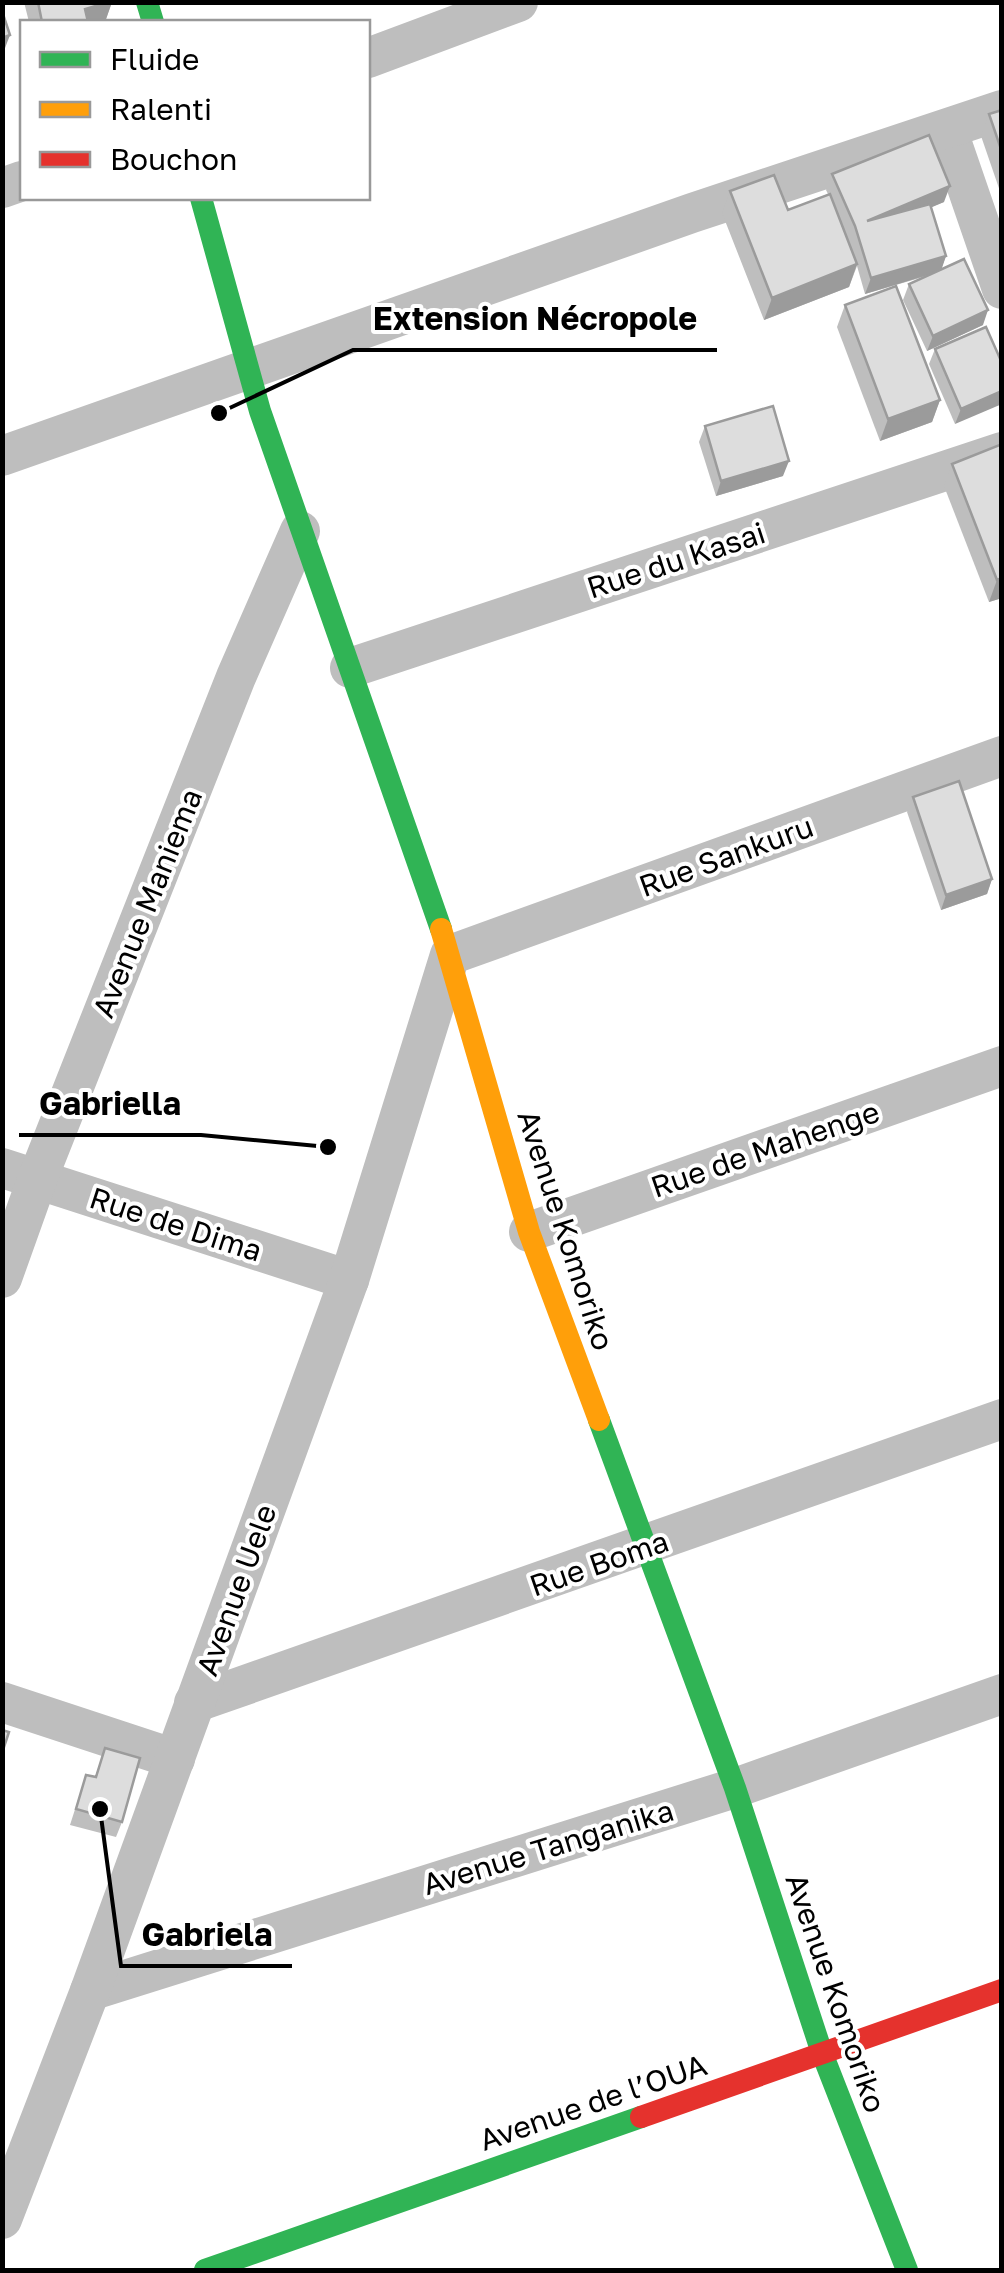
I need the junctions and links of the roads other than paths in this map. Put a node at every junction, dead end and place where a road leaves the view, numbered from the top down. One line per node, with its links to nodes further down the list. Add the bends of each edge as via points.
1 (518, 2): 2 (street)
2 (370, 57)
3 (1002, 110): 4 (street)
4 (947, 129): 6 (street); 7 (street)
5 (202, 200): 7 (street, Avenue Komoriko)
6 (1002, 289)
7 (248, 372): 9 (street); 10 (street, Avenue Komoriko)
8 (1002, 452): 11 (street, Rue du Kasai)
9 (2, 456)
10 (300, 531): 11 (street, Avenue Komoriko); 15 (street, Avenue Maniema)
11 (350, 668): 13 (street, Avenue Komoriko)
12 (1002, 756): 13 (street, Rue Sankuru)
13 (450, 956): 16 (street, Avenue Komoriko); 18 (street, Avenue Uele)
14 (1002, 1066): 16 (street, Rue de Mahenge)
15 (20, 1174): 17 (street, Avenue Maniema); 18 (street, Rue de Dima)
16 (529, 1232): 20 (street, Avenue Komoriko)
17 (2, 1278)
18 (349, 1280): 23 (street, Avenue Uele)
19 (1002, 1420): 20 (street, Rue Boma)
20 (647, 1546): 23 (street, Rue Boma); 25 (street, Avenue Komoriko)
21 (1002, 1694): 25 (street, Avenue Tanganika)
22 (2, 1702): 24 (street)
23 (194, 1703): 24 (street, Avenue Uele)
24 (175, 1759): 27 (street, Avenue Uele)
25 (735, 1788): 27 (street, Avenue Tanganika); 28 (street, Avenue Komoriko)
26 (1002, 1990): 28 (street, Avenue de l’OUA)
27 (90, 1991): 29 (street, Avenue Uele)
28 (822, 2052): 30 (street, Avenue de l’OUA); 31 (street, Avenue Komoriko)
29 (2, 2219)
30 (205, 2270)
31 (907, 2270)

